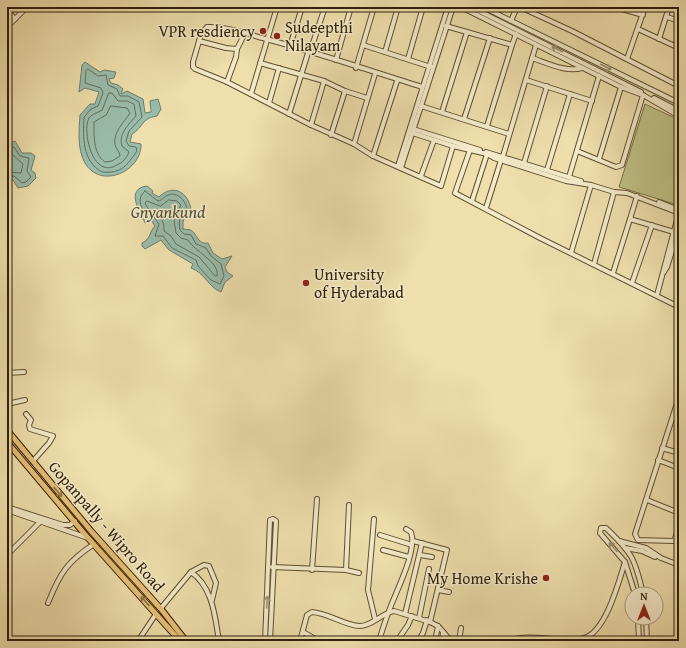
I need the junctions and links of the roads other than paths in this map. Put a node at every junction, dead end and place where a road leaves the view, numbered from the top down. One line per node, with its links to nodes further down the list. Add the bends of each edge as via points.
1 (27, 7): 21 (street)
2 (277, 7): 33 (street)
3 (302, 7): 38 (street)
4 (325, 7): 41 (street)
5 (351, 7): 46 (street)
6 (374, 7): 35 (street)
7 (398, 7): 42 (street)
8 (423, 7): 44 (street)
9 (448, 7): 49 (street)
10 (452, 7): 24 (street)
11 (461, 7): 26 (street)
12 (471, 7): 26 (street)
13 (483, 7): 22 (street)
14 (520, 7): 22 (street); 45 (street)
15 (615, 7): 19 (street)
16 (645, 7): 19 (street)
17 (669, 7): 20 (street)
18 (7, 10): 21 (street)
19 (643, 15): 27 (street)
20 (666, 16): 23 (street); 32 (street)
21 (15, 19): 25 (street)
22 (511, 20): 26 (street); 70 (street, one-way to 70)
23 (679, 21)
24 (446, 26): 28 (street); 49 (street)
25 (7, 27)
26 (507, 27): 30 (street); 72 (street, one-way to 26)
27 (638, 29): 32 (street); 45 (street)
28 (467, 32): 31 (street); 73 (street)
29 (245, 33): 33 (street); 34 (street, via 207,28 203,30); 40 (street)
30 (516, 34): 36 (street); 37 (street)
31 (490, 38): 36 (street); 76 (street)
32 (659, 39): 39 (street)
33 (267, 40): 38 (street); 47 (street)
34 (199, 41): 40 (street); 58 (street, via 193,67)
35 (363, 45): 42 (street); 48 (street)
36 (512, 45): 78 (street)
37 (536, 45): 43 (street); 51 (street)
38 (290, 46): 41 (street)
39 (679, 48)
40 (237, 49): 58 (street)
41 (309, 52): 46 (street); 48 (street); 53 (street)
42 (385, 52): 44 (street)
43 (532, 58): 51 (street, via 565,68); 55 (street)
44 (408, 59): 49 (street)
45 (627, 59): 60 (street)
46 (336, 60): 48 (street)
47 (260, 63): 50 (street); 64 (street)
48 (356, 67): 52 (street); 62 (street)
49 (431, 67): 62 (street)
50 (279, 68): 53 (street); 69 (street)
51 (582, 68): 54 (street)
52 (375, 74): 57 (street); 67 (street)
53 (301, 75): 56 (street); 74 (street)
54 (599, 76): 61 (street); 68 (street)
55 (526, 80): 59 (street); 81 (street)
56 (324, 81): 63 (street); 77 (street)
57 (397, 81): 62 (street); 88 (street)
58 (227, 82): 64 (street)
59 (547, 86): 65 (street); 92 (street)
60 (679, 86)
61 (621, 87): 66 (street); 91 (street)
62 (423, 89): 71 (street); 79 (street)
63 (345, 91): 67 (street); 80 (street)
64 (251, 94): 69 (street)
65 (570, 94): 68 (street); 94 (street)
66 (643, 95): 75 (street); 91 (street, via 622,165 616,166)
67 (367, 98): 83 (street)
68 (592, 101): 86 (street)
69 (268, 103): 74 (street)
70 (679, 103)
71 (421, 106): 73 (street); 79 (street)
72 (679, 111)
73 (442, 112): 76 (street)
74 (289, 114): 77 (street)
75 (679, 116)
76 (464, 119): 78 (street)
77 (311, 125): 80 (street)
78 (487, 126): 81 (street)
79 (412, 130): 82 (street); 89 (street); 93 (street)
80 (331, 134): 83 (street)
81 (509, 134): 90 (street)
82 (434, 140): 84 (street); 95 (street)
83 (354, 144): 88 (street)
84 (453, 146): 85 (street); 95 (street, via 441,186)
85 (470, 150): 87 (street); 100 (street, via 455,193)
86 (577, 151): 91 (street); 96 (street)
87 (487, 154): 89 (street); 100 (street)
88 (373, 156): 93 (street)
89 (494, 156): 90 (street)
90 (502, 158): 92 (street); 97 (street, via 566,181); 101 (street)
91 (599, 159)
92 (524, 163): 94 (street)
93 (400, 167): 95 (street)
94 (547, 170): 96 (street)
95 (421, 176)
96 (569, 177): 102 (street, via 626,191)
97 (590, 185): 98 (street); 107 (street)
98 (614, 192): 99 (street); 108 (street)
99 (637, 196): 102 (street); 103 (street)
100 (472, 201): 101 (street)
101 (486, 208): 107 (street)
102 (679, 212): 106 (street)
103 (630, 220): 104 (street); 110 (street)
104 (652, 225): 106 (street); 111 (street)
105 (679, 229): 109 (street)
106 (674, 232): 109 (street)
107 (571, 252): 108 (street)
108 (594, 264): 110 (street)
109 (664, 272): 112 (street)
110 (613, 273): 111 (street)
111 (632, 283): 112 (street)
112 (657, 296): 113 (street)
113 (679, 307)
114 (24, 372): 115 (street)
115 (7, 373)
116 (679, 397): 120 (street)
117 (25, 400): 118 (street)
118 (7, 404)
119 (26, 414): 128 (street, via 31,420 30,429 53,436)
120 (673, 416): 121 (street); 124 (street)
121 (679, 418)
122 (7, 430): 125 (main road, Gopanpally - Wipro Road)
123 (7, 442): 127 (main road, Gopanpally - Wipro Road)
124 (662, 448): 126 (street); 129 (street)
125 (25, 452): 127 (main road); 128 (main road, Gopanpally - Wipro Road)
126 (679, 453)
127 (19, 456): 130 (main road, Gopanpally - Wipro Road)
128 (31, 459): 130 (main road); 170 (main road, Gopanpally - Wipro Road, one-way to 170)
129 (658, 460): 131 (street); 133 (street)
130 (24, 461): 139 (main road, Gopanpally - Wipro Road)
131 (679, 468)
132 (317, 499): 160 (street)
133 (647, 500): 136 (street); 145 (street, via 635,534 638,540)
134 (350, 505): 161 (street)
135 (7, 508): 138 (street); 139 (street, via 63,526)
136 (679, 513)
137 (374, 519): 176 (street, via 368,590)
138 (41, 521): 143 (street); 151 (street)
139 (75, 521): 143 (main road, Gopanpally - Wipro Road)
140 (679, 528): 145 (street)
141 (406, 529): 146 (street, via 411,532)
142 (380, 534): 146 (street)
143 (88, 538): 148 (main road, Gopanpally - Wipro Road)
144 (618, 541): 149 (street); 155 (street, one-way to 144, via 600,534 601,528 606,528); 156 (street, via 646,548)
145 (677, 541)
146 (412, 543): 147 (street); 153 (street)
147 (422, 543): 152 (street); 166 (street, via 447,550)
148 (94, 544): 169 (street, via 74,558 59,578); 172 (main road, Gopanpally - Wipro Road, one-way to 148)
149 (625, 548): 156 (street, via 642,551); 165 (street, via 637,567)
150 (383, 550): 153 (street)
151 (7, 555)
152 (420, 555): 154 (street); 173 (street)
153 (409, 557): 171 (street, via 404,577)
154 (432, 557)
155 (625, 562): 164 (street); 184 (street, via 607,611 592,634 584,638 571,639)
156 (679, 566)
157 (268, 567): 158 (street); 158 (street, via 270,520 273,519 276,520); 189 (street, one-way to 157)
158 (274, 568): 160 (street); 190 (street)
159 (429, 569): 175 (street)
160 (312, 570): 161 (street)
161 (346, 570): 163 (street)
162 (190, 572): 168 (street, via 204,586); 168 (street, via 204,565 209,566 216,583); 170 (street)
163 (359, 573)
164 (633, 586)
165 (641, 586)
166 (438, 590): 167 (street); 177 (street)
167 (449, 592)
168 (212, 600): 188 (street)
169 (48, 603)
170 (160, 608): 187 (main road, Gopanpally - Wipro Road)
171 (388, 612): 173 (street); 176 (street); 193 (street)
172 (156, 614): 185 (street); 186 (main road, Gopanpally - Wipro Road)
173 (405, 614): 174 (street)
174 (412, 616): 175 (street); 194 (street)
175 (419, 618): 177 (street)
176 (375, 619): 182 (street, via 361,626 352,625 322,612 312,612 307,615)
177 (429, 621): 178 (street); 195 (street)
178 (438, 626): 183 (street); 196 (street)
179 (638, 626): 200 (street)
180 (646, 626): 201 (street)
181 (461, 628): 199 (street)
182 (302, 632): 191 (street); 192 (street)
183 (443, 632): 197 (street); 198 (street)
184 (511, 640)
185 (138, 641)
186 (180, 641)
187 (186, 641)
188 (219, 641)
189 (265, 641)
190 (270, 641)
191 (300, 641)
192 (319, 641)
193 (379, 641)
194 (397, 641)
195 (418, 641)
196 (435, 641)
197 (442, 641)
198 (451, 641)
199 (459, 641)
200 (639, 641)
201 (647, 641)

